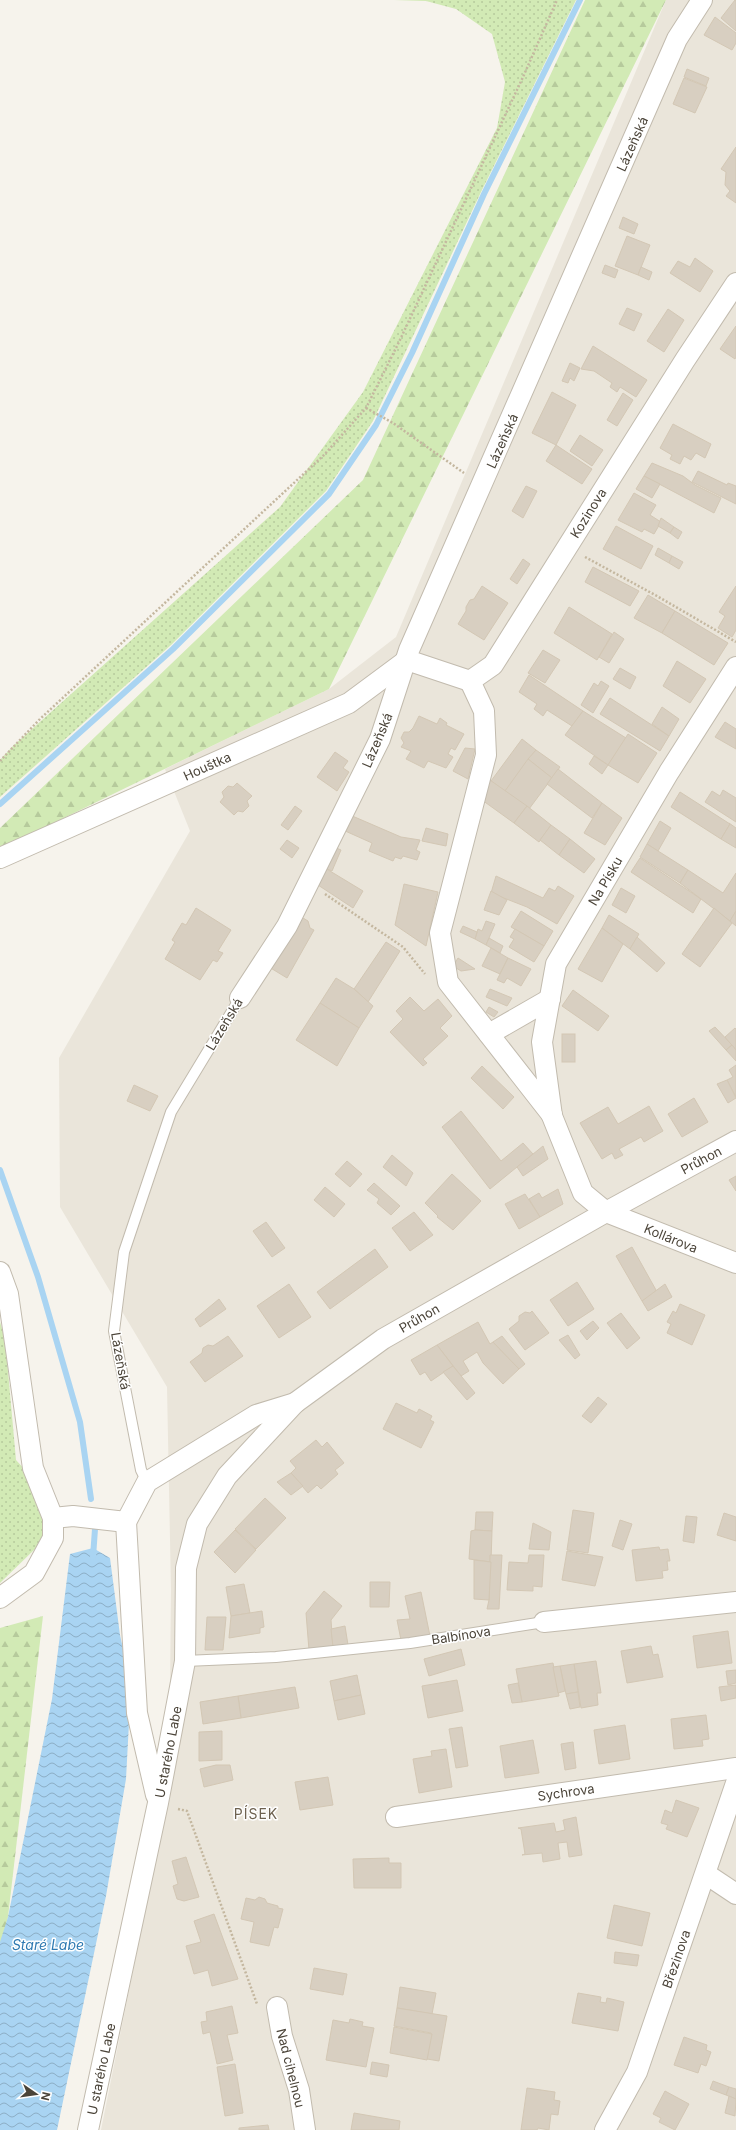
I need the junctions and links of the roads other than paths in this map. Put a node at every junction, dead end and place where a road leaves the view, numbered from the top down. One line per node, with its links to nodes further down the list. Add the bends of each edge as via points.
1 (702, 0): 3 (street, Lázeňská, via 677,39 409,650)
2 (736, 283): 5 (street, Kozinova, via 493,665)
3 (407, 660): 5 (street); 6 (street, Houštka, via 350,703); 7 (street, Lázeňská, via 380,739 287,926)
4 (736, 667): 8 (street, Na Písku, via 669,772 556,964)
5 (470, 681): 9 (street, Na Písku, via 484,711 486,755 440,933 448,982)
6 (0, 858)
7 (240, 998): 16 (lane, Lázeňská, via 171,1112 124,1252 114,1331 141,1470)
8 (550, 999): 9 (street); 10 (street, Na Písku, via 542,1042)
9 (489, 1034): 10 (street, Na Písku)
10 (552, 1116): 12 (street, Na Písku, via 583,1193)
11 (736, 1141): 12 (street, Průhon)
12 (606, 1212): 13 (street, Kollárova); 15 (street, Průhon, via 383,1339)
13 (736, 1263)
14 (0, 1272): 17 (street, via 8,1294 33,1468)
15 (295, 1403): 16 (street, Průhon, via 256,1415); 22 (street, U starého Labe, via 227,1476 197,1524 186,1568)
16 (147, 1482): 18 (street)
17 (53, 1518): 18 (street, via 73,1516); 19 (street, via 53,1538 34,1573)
18 (126, 1522): 25 (street, via 137,1714)
19 (0, 1598)
20 (736, 1602): 21 (street, Balbínova)
21 (544, 1622): 22 (lane, Balbínova, via 410,1643 284,1656)
22 (185, 1661): 25 (street, U starého Labe)
23 (736, 1768): 26 (street, Sychrova)
24 (736, 1783): 27 (street, Březinova)
25 (158, 1803): 30 (street, U starého Labe)
26 (396, 1817)
27 (706, 1874): 28 (street); 32 (street, Březinova, via 637,2072)
28 (736, 1894)
29 (268, 2008): 31 (street, Nad cihelnou, via 282,2036 299,2090)
30 (88, 2130)
31 (305, 2130)
32 (605, 2130)

